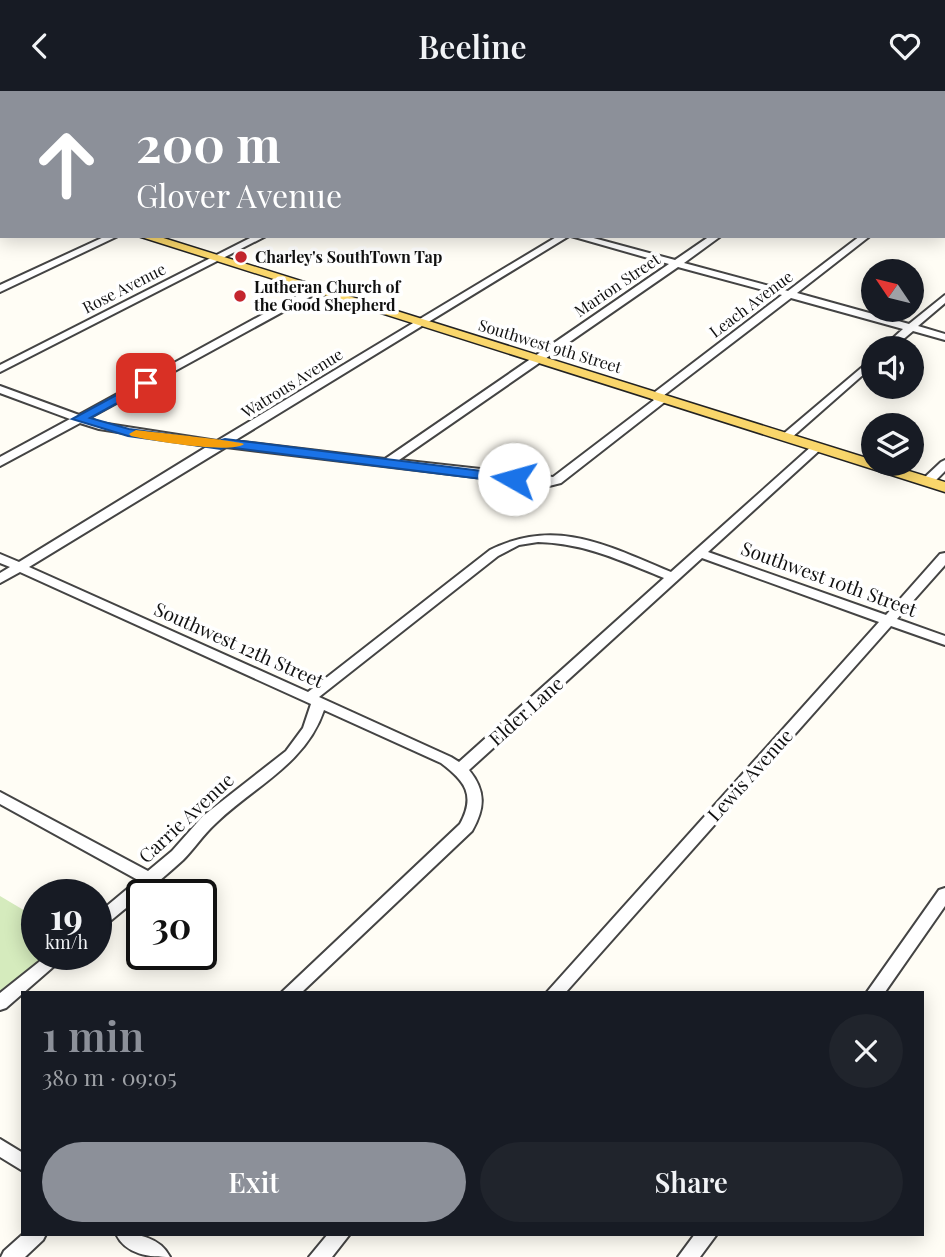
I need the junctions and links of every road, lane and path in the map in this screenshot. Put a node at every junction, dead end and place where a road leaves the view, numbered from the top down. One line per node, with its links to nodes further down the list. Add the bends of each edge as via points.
1 (110, 238): 10 (street)
2 (150, 238): 8 (main road, Southwest 9th Street)
3 (258, 238): 8 (street, Rose Avenue)
4 (562, 238): 14 (street, Watrous Avenue)
5 (582, 238): 9 (street)
6 (714, 238): 9 (street, Marion Street)
7 (863, 238): 12 (street, Leach Avenue)
8 (216, 259): 11 (main road, Southwest 9th Street); 19 (street, Rose Avenue)
9 (676, 264): 12 (street); 18 (street, Marion Street)
10 (0, 289)
11 (315, 290): 14 (main road, Southwest 9th Street); 23 (street)
12 (790, 294): 15 (street); 22 (street, Leach Avenue)
13 (945, 297): 15 (street)
14 (418, 323): 18 (main road, Southwest 9th Street); 25 (street, Watrous Avenue)
15 (911, 327): 16 (street); 17 (street)
16 (901, 336)
17 (945, 337)
18 (535, 360): 22 (main road, Southwest 9th Street); 28 (street, Marion Street)
19 (0, 369)
20 (861, 371): 24 (street)
21 (0, 389): 23 (street)
22 (659, 398): 24 (main road, Southwest 9th Street); 28 (street, Leach Avenue, via 557,479 540,483)
23 (78, 419): 25 (street, via 128,433); 27 (street)
24 (786, 437): 26 (main road, Southwest 9th Street)
25 (223, 444): 28 (street); 35 (street, Watrous Avenue)
26 (817, 447): 30 (main road, Southwest 9th Street); 32 (street, Elder Lane)
27 (0, 462)
28 (387, 463)
29 (945, 464): 30 (street)
30 (928, 481): 31 (main road, Southwest 9th Street)
31 (945, 487)
32 (699, 554): 36 (street, Elder Lane); 38 (street, Southwest 10th Street)
33 (945, 557): 38 (street, Lewis Avenue)
34 (0, 558): 35 (street, Southwest 12th Street)
35 (20, 567): 37 (street, Watrous Avenue); 40 (street, Southwest 12th Street)
36 (673, 577): 40 (street, Carrie Avenue, via 597,547 556,537 520,540 494,553); 41 (street, Elder Lane)
37 (0, 579)
38 (888, 621): 39 (street, Southwest 10th Street); 50 (street, Lewis Avenue)
39 (945, 641)
40 (314, 701): 41 (street, Southwest 12th Street); 44 (street, Carrie Avenue, via 310,729 299,746 209,820)
41 (460, 770): 49 (street, via 476,796 475,812 466,827)
42 (0, 797): 43 (street)
43 (149, 879)
44 (152, 879)
45 (945, 894): 51 (street)
46 (126, 900): 47 (street, Carrie Avenue)
47 (112, 911)
48 (40, 970): 52 (street)
49 (292, 991)
50 (557, 991)
51 (877, 991)
52 (0, 1003)
53 (0, 1147): 54 (street)
54 (21, 1162)
55 (34, 1236): 59 (street)
56 (129, 1236): 60 (street)
57 (338, 1236): 61 (street)
58 (705, 1236): 62 (street)
59 (11, 1257)
60 (160, 1257)
61 (319, 1257)
62 (688, 1257)

